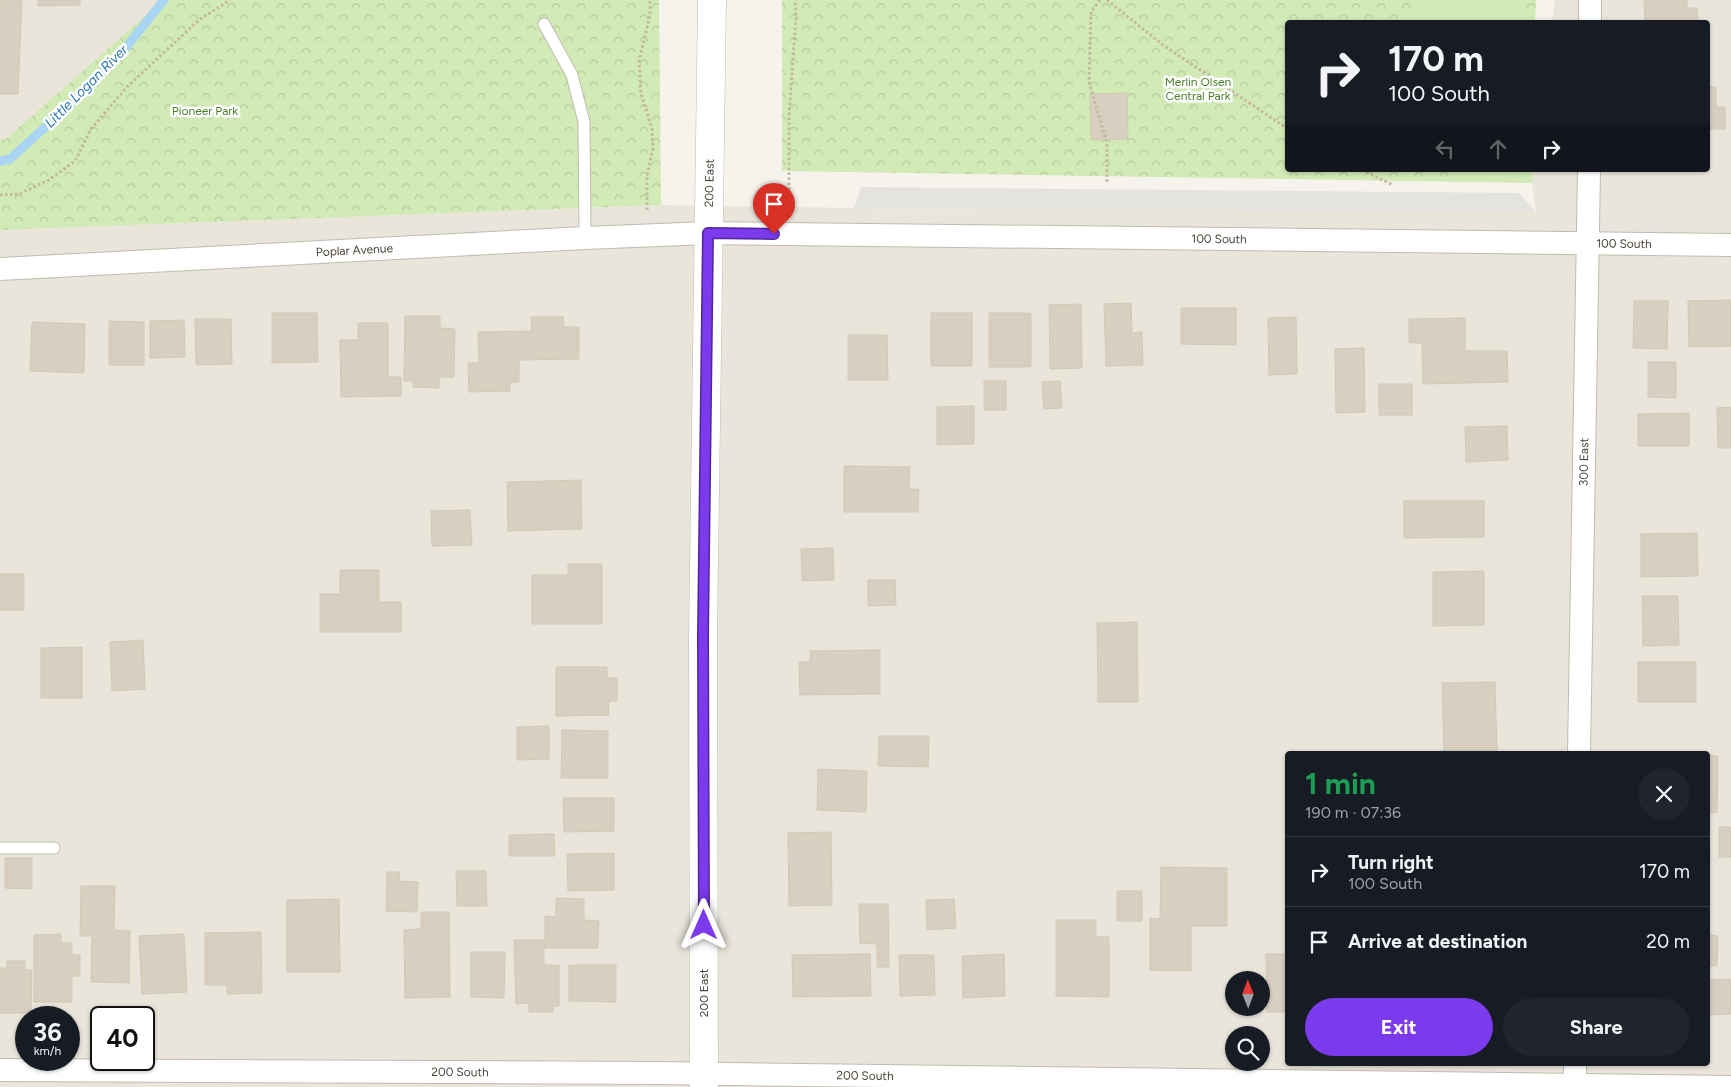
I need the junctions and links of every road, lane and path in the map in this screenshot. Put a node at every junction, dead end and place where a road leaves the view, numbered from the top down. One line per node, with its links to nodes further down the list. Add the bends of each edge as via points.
1 (230, 0): 15 (path, via 199,20 127,87 91,129 75,161 49,180 19,194)
2 (650, 0): 17 (path, via 640,61 641,94 652,129 653,148 647,176)
3 (712, 0): 18 (street, 200 East)
4 (795, 0): 16 (path)
5 (1100, 0): 13 (path, via 1090,12 1089,82 1107,143)
6 (1107, 0): 10 (path, via 1163,45)
7 (1590, 0): 8 (street)
8 (1590, 20)
9 (544, 24): 19 (lane, via 572,74 584,122)
10 (1285, 127)
11 (1366, 172): 14 (path)
12 (1589, 172): 20 (street, 300 East)
13 (1107, 183)
14 (1393, 185)
15 (0, 195)
16 (789, 195)
17 (647, 210)
18 (708, 233): 19 (street, Poplar Avenue); 20 (street, 100 South); 28 (street, 200 East, via 703,635)
19 (585, 238): 22 (street, Poplar Avenue)
20 (1587, 243): 21 (street, 100 South); 23 (street, 300 East)
21 (1731, 245)
22 (0, 270)
23 (1579, 751)
24 (0, 848): 25 (lane)
25 (54, 848)
26 (0, 1070): 28 (street, 200 South)
27 (1575, 1079): 28 (street, 200 South); 29 (street, 200 South)
28 (704, 1080)
29 (1731, 1086)

